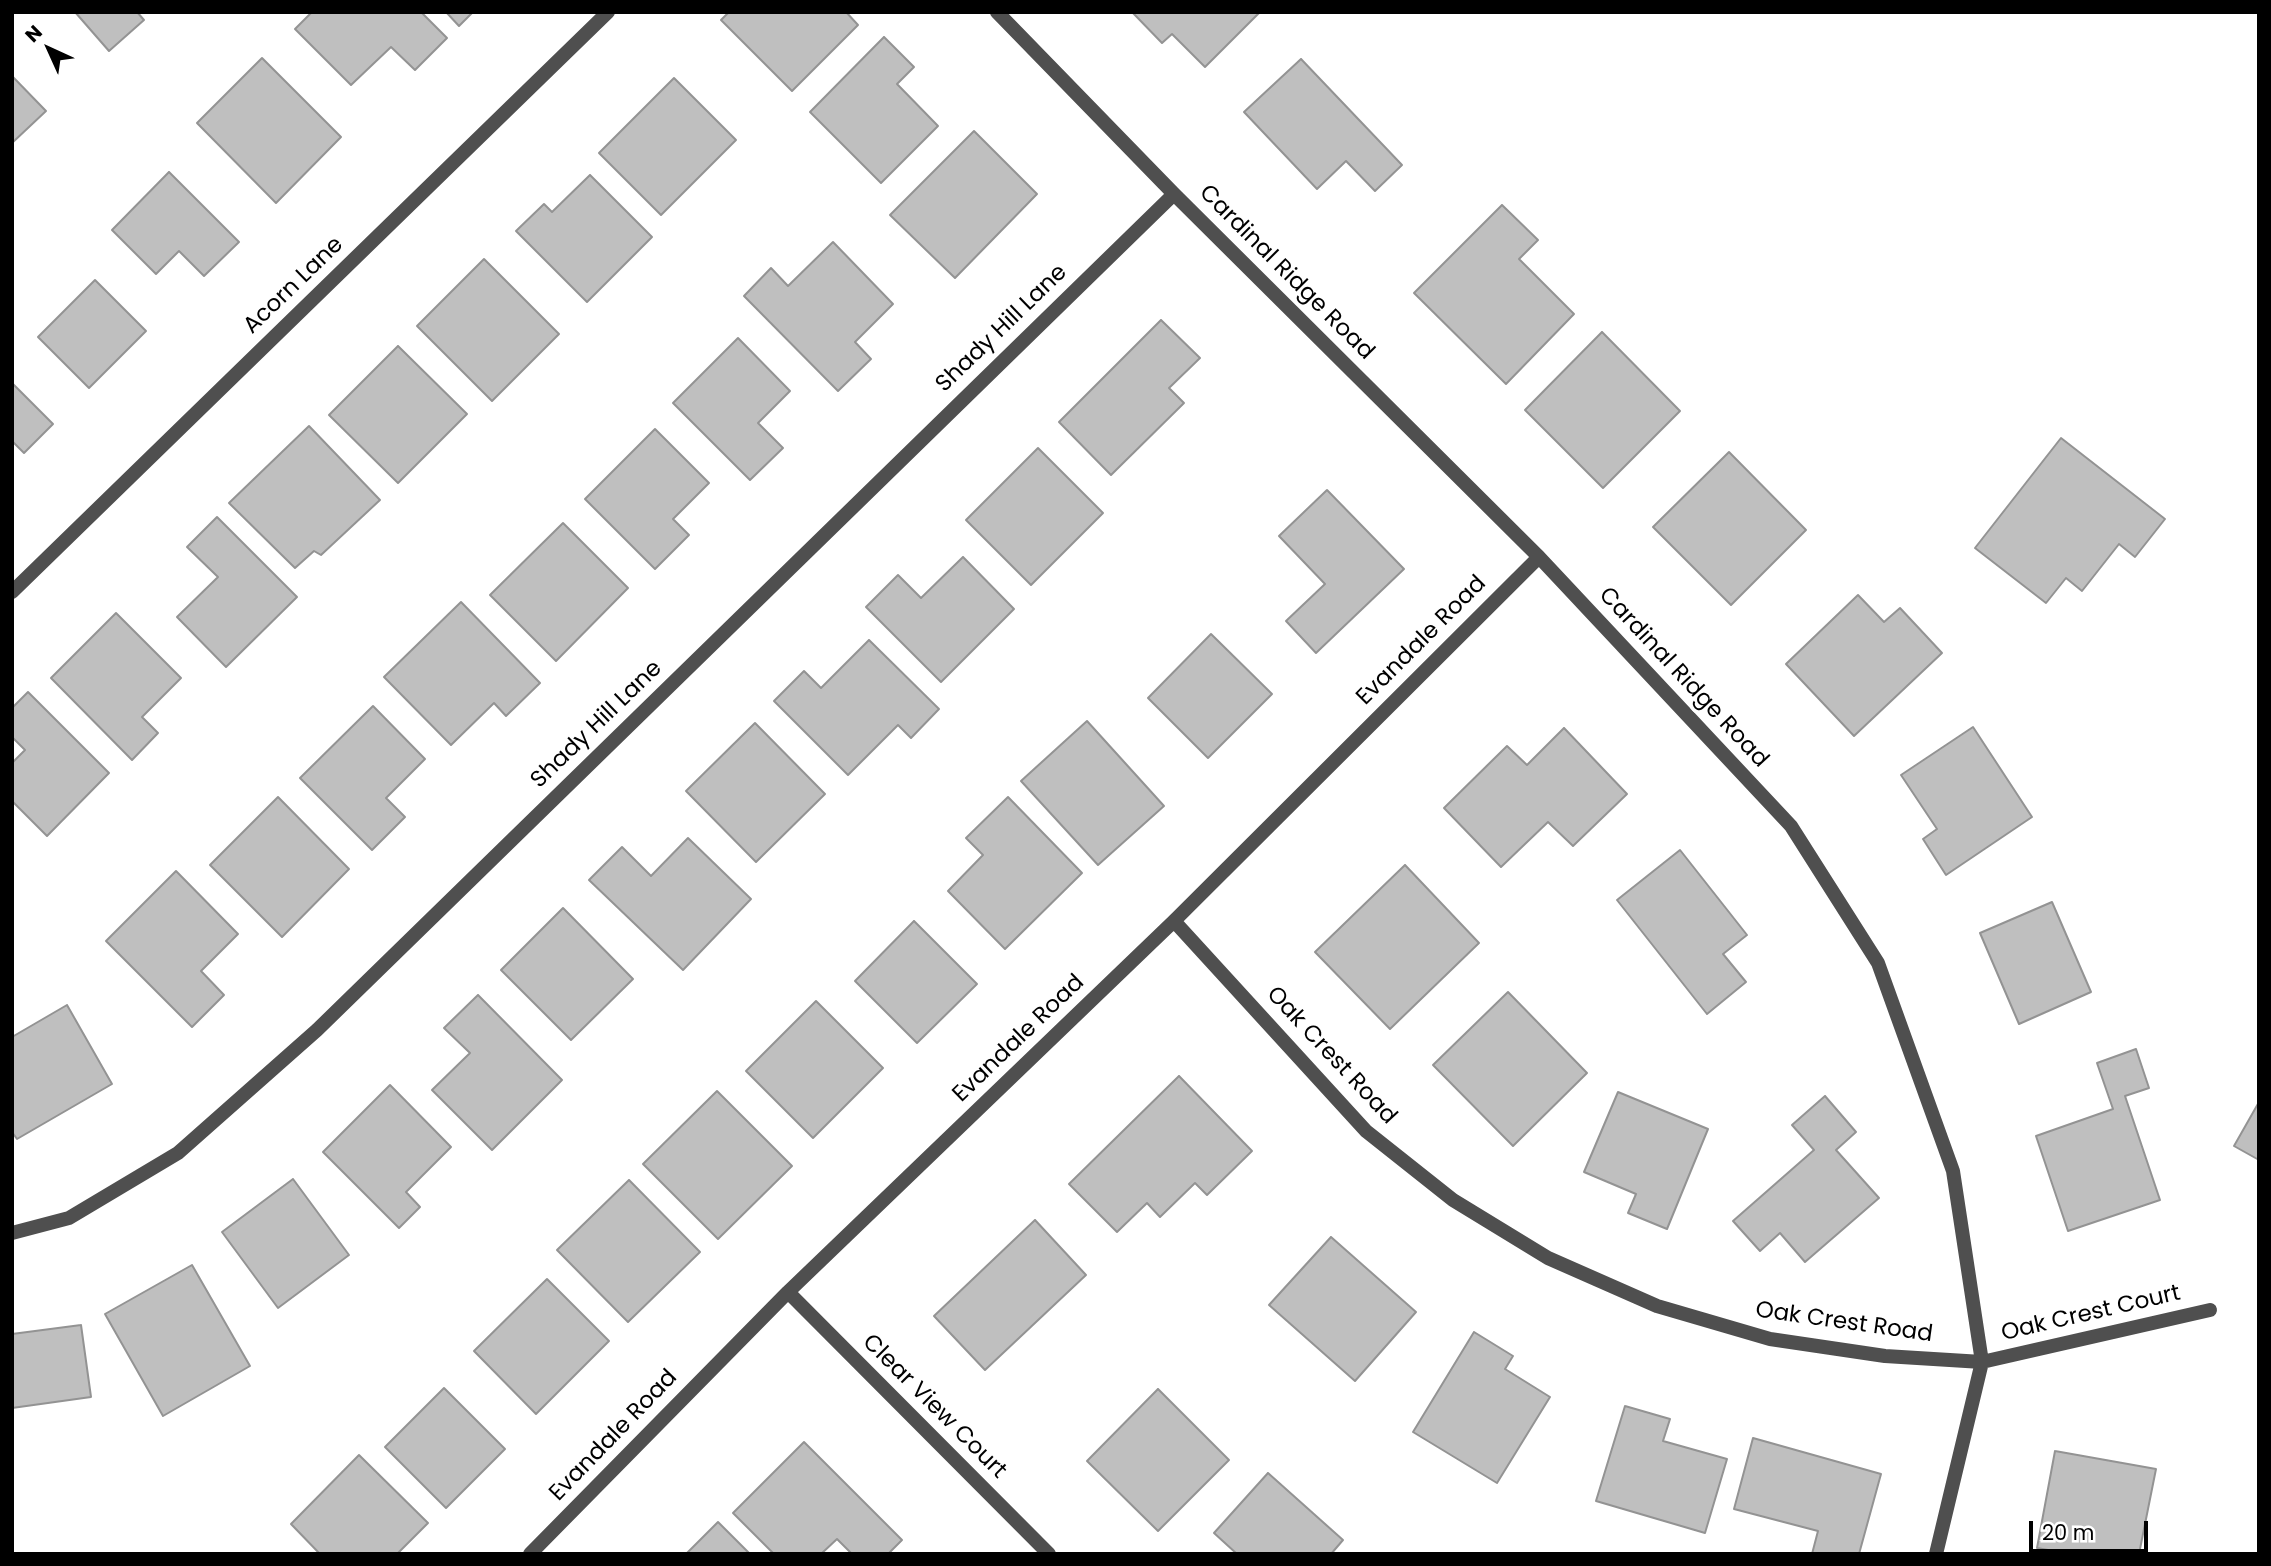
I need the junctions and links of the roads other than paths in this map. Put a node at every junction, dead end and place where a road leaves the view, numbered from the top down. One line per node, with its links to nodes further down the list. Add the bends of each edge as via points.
1 (608, 12): 5 (street, Acorn Lane)
2 (997, 12): 3 (street, Cardinal Ridge Road)
3 (1174, 194): 4 (street, Cardinal Ridge Road); 7 (street, Shady Hill Lane, via 317,1030 178,1153 69,1218)
4 (1539, 557): 6 (street, Evandale Road); 10 (street, Cardinal Ridge Road, via 1791,826 1878,963 1954,1171)
5 (12, 592)
6 (1174, 921): 8 (street, Evandale Road); 10 (street, Oak Crest Road, via 1366,1131 1453,1200 1548,1258 1657,1306 1770,1339 1885,1356)
7 (12, 1233)
8 (788, 1292): 11 (street, Evandale Road); 12 (street, Clear View Court)
9 (2210, 1310): 10 (street, Oak Crest Court)
10 (1983, 1362): 13 (street, Cardinal Ridge Road)
11 (530, 1554)
12 (1049, 1554)
13 (1936, 1554)

